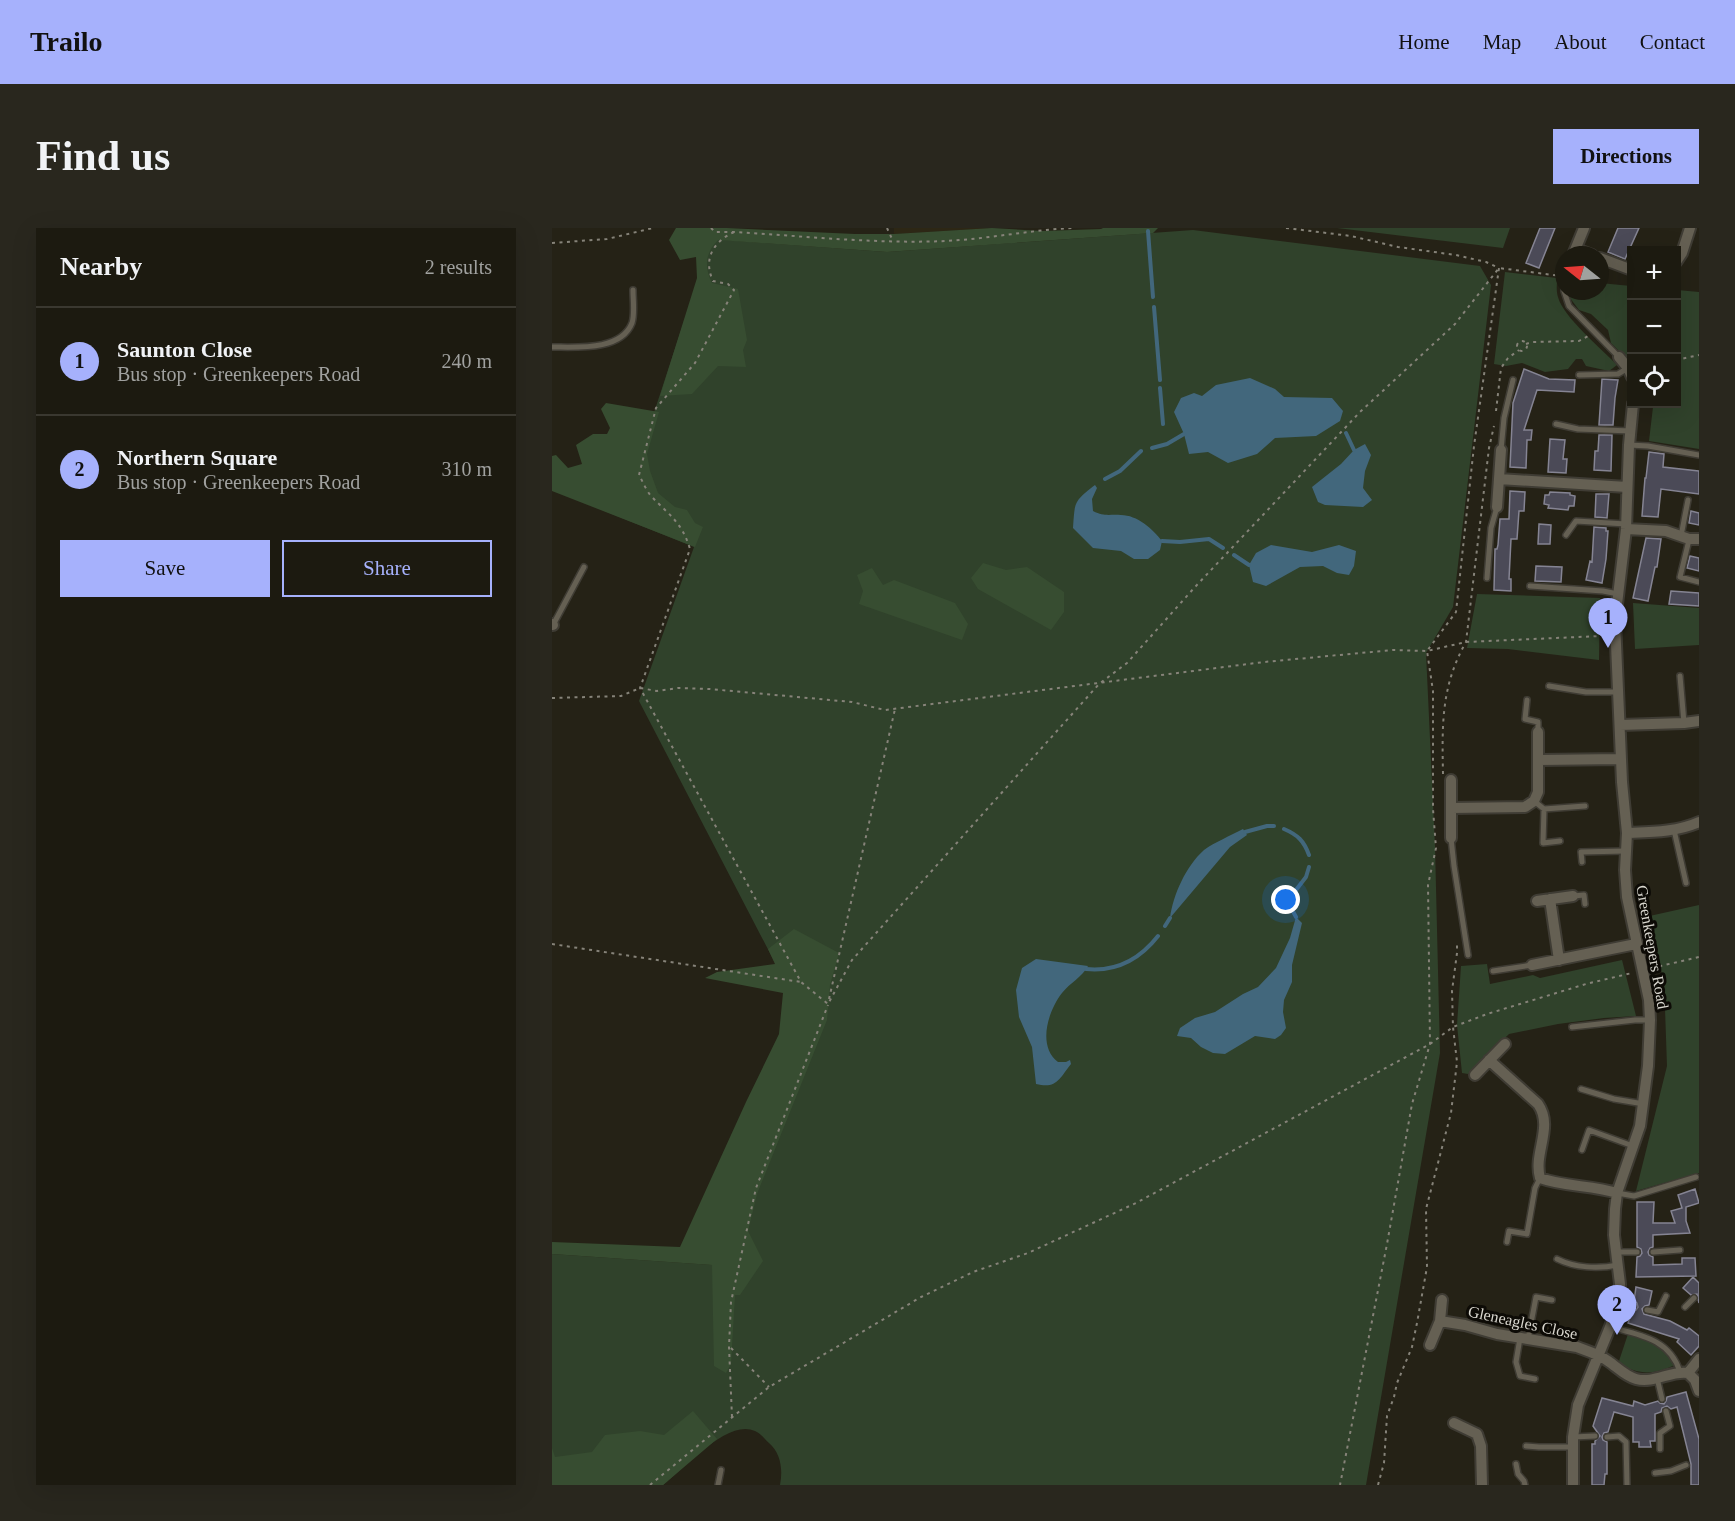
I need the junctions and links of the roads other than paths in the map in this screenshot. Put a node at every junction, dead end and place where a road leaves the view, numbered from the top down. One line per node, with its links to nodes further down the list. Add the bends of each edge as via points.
1 (1584, 228): 3 (street)
2 (1690, 228): 4 (street)
3 (1576, 246)
4 (1681, 255)
5 (1609, 261): 6 (street)
6 (1627, 268)
7 (633, 291): 9 (lane, via 633,321 625,335 585,348)
8 (1567, 300): 10 (lane)
9 (552, 346)
10 (1619, 357): 11 (street)
11 (1627, 369)
12 (1627, 373): 13 (lane)
13 (1579, 375)
14 (1513, 380): 19 (lane)
15 (1633, 408): 17 (street, Greenkeepers Road)
16 (1556, 424): 17 (lane)
17 (1631, 431): 18 (street, Greenkeepers Road)
18 (1629, 445): 20 (lane); 22 (street, Greenkeepers Road)
19 (1501, 450): 21 (street)
20 (1699, 454)
21 (1499, 479): 22 (street); 24 (street)
22 (1628, 487): 25 (street, Greenkeepers Road)
23 (1688, 500): 27 (lane)
24 (1497, 507): 29 (lane, via 1491,528)
25 (1626, 526): 26 (lane, via 1576,521); 27 (street); 32 (street, Greenkeepers Road)
26 (1566, 535)
27 (1690, 538): 30 (lane, via 1680,577)
28 (584, 567): 33 (lane)
29 (1487, 578)
30 (1699, 582)
31 (1530, 586): 32 (lane)
32 (1618, 594): 36 (street, Greenkeepers Road, via 1615,621)
33 (553, 624)
34 (1680, 676): 39 (lane)
35 (1550, 686): 36 (lane)
36 (1619, 692): 40 (street, Greenkeepers Road)
37 (1527, 700): 41 (lane, via 1525,719 1538,722)
38 (1699, 721): 39 (street)
39 (1684, 723): 40 (street)
40 (1620, 725): 42 (street, Greenkeepers Road)
41 (1538, 732): 43 (street)
42 (1621, 759): 43 (street); 51 (street, Greenkeepers Road)
43 (1539, 760): 45 (street)
44 (1447, 779): 47 (street)
45 (1534, 801): 47 (street, via 1525,807); 48 (lane)
46 (1585, 806): 48 (lane)
47 (1451, 808): 52 (street)
48 (1544, 810): 53 (lane, via 1543,843)
49 (1699, 822): 50 (street)
50 (1674, 830): 51 (street); 56 (lane)
51 (1627, 833): 54 (street, Greenkeepers Road)
52 (1451, 838): 62 (lane)
53 (1560, 841)
54 (1625, 851): 55 (lane, via 1581,852); 61 (street, Greenkeepers Road, via 1627,897)
55 (1582, 862)
56 (1686, 883)
57 (1573, 896): 58 (street); 60 (lane, via 1584,895)
58 (1550, 899): 59 (street); 63 (street)
59 (1537, 902)
60 (1585, 904)
61 (1636, 944): 63 (street); 66 (street, Greenkeepers Road)
62 (1468, 955)
63 (1559, 960): 64 (street)
64 (1532, 965): 65 (lane)
65 (1493, 971)
66 (1650, 1020): 67 (lane); 72 (street, Greenkeepers Road)
67 (1572, 1027)
68 (1505, 1044): 69 (street)
69 (1489, 1060): 70 (street); 76 (street, via 1543,1111)
70 (1475, 1075)
71 (1581, 1089): 72 (lane)
72 (1644, 1104): 73 (street, Greenkeepers Road)
73 (1634, 1146): 74 (lane, via 1589,1130); 77 (street, Greenkeepers Road)
74 (1582, 1150)
75 (1696, 1177): 77 (lane, via 1634,1196)
76 (1540, 1178): 77 (street); 78 (lane, via 1527,1234 1509,1231)
77 (1617, 1193): 80 (street, Greenkeepers Road)
78 (1507, 1242)
79 (1680, 1250): 82 (lane)
80 (1616, 1252): 81 (lane); 84 (street, Greenkeepers Road)
81 (1637, 1252)
82 (1653, 1252)
83 (1557, 1259): 84 (lane, via 1583,1267)
84 (1618, 1265): 89 (street, Greenkeepers Road)
85 (1666, 1296): 92 (lane, via 1658,1312)
86 (1694, 1298): 91 (lane)
87 (1442, 1300): 93 (street)
88 (1552, 1300): 95 (lane, via 1536,1297)
89 (1618, 1302): 90 (lane); 94 (street, Greenkeepers Road)
90 (1633, 1306)
91 (1685, 1307)
92 (1647, 1310)
93 (1440, 1321): 95 (street, Gleneagles Close); 96 (street)
94 (1610, 1327): 97 (street, Greenkeepers Road); 99 (lane, via 1658,1341)
95 (1524, 1338): 97 (street, Gleneagles Close, via 1577,1347); 101 (lane, via 1516,1362 1520,1376)
96 (1430, 1346)
97 (1599, 1356): 100 (street, Gleneagles Close, via 1636,1379); 108 (street, Greenkeepers Road, via 1578,1405)
98 (1699, 1359): 99 (street)
99 (1684, 1372): 100 (street); 102 (street, via 1695,1380)
100 (1657, 1378): 103 (lane)
101 (1534, 1379)
102 (1699, 1391)
103 (1662, 1399)
104 (1666, 1411): 110 (lane, via 1670,1426 1660,1433)
105 (1454, 1423): 116 (street, via 1477,1434)
106 (1595, 1436): 108 (lane)
107 (1606, 1437): 119 (lane, via 1619,1436 1626,1442)
108 (1573, 1442): 109 (lane); 118 (street, Greenkeepers Road)
109 (1526, 1446)
110 (1660, 1449)
111 (1516, 1464): 117 (lane)
112 (1686, 1465): 114 (lane)
113 (721, 1470): 115 (lane)
114 (1655, 1473)
115 (718, 1485)
116 (1482, 1485)
117 (1525, 1485)
118 (1573, 1485)
119 (1627, 1485)

